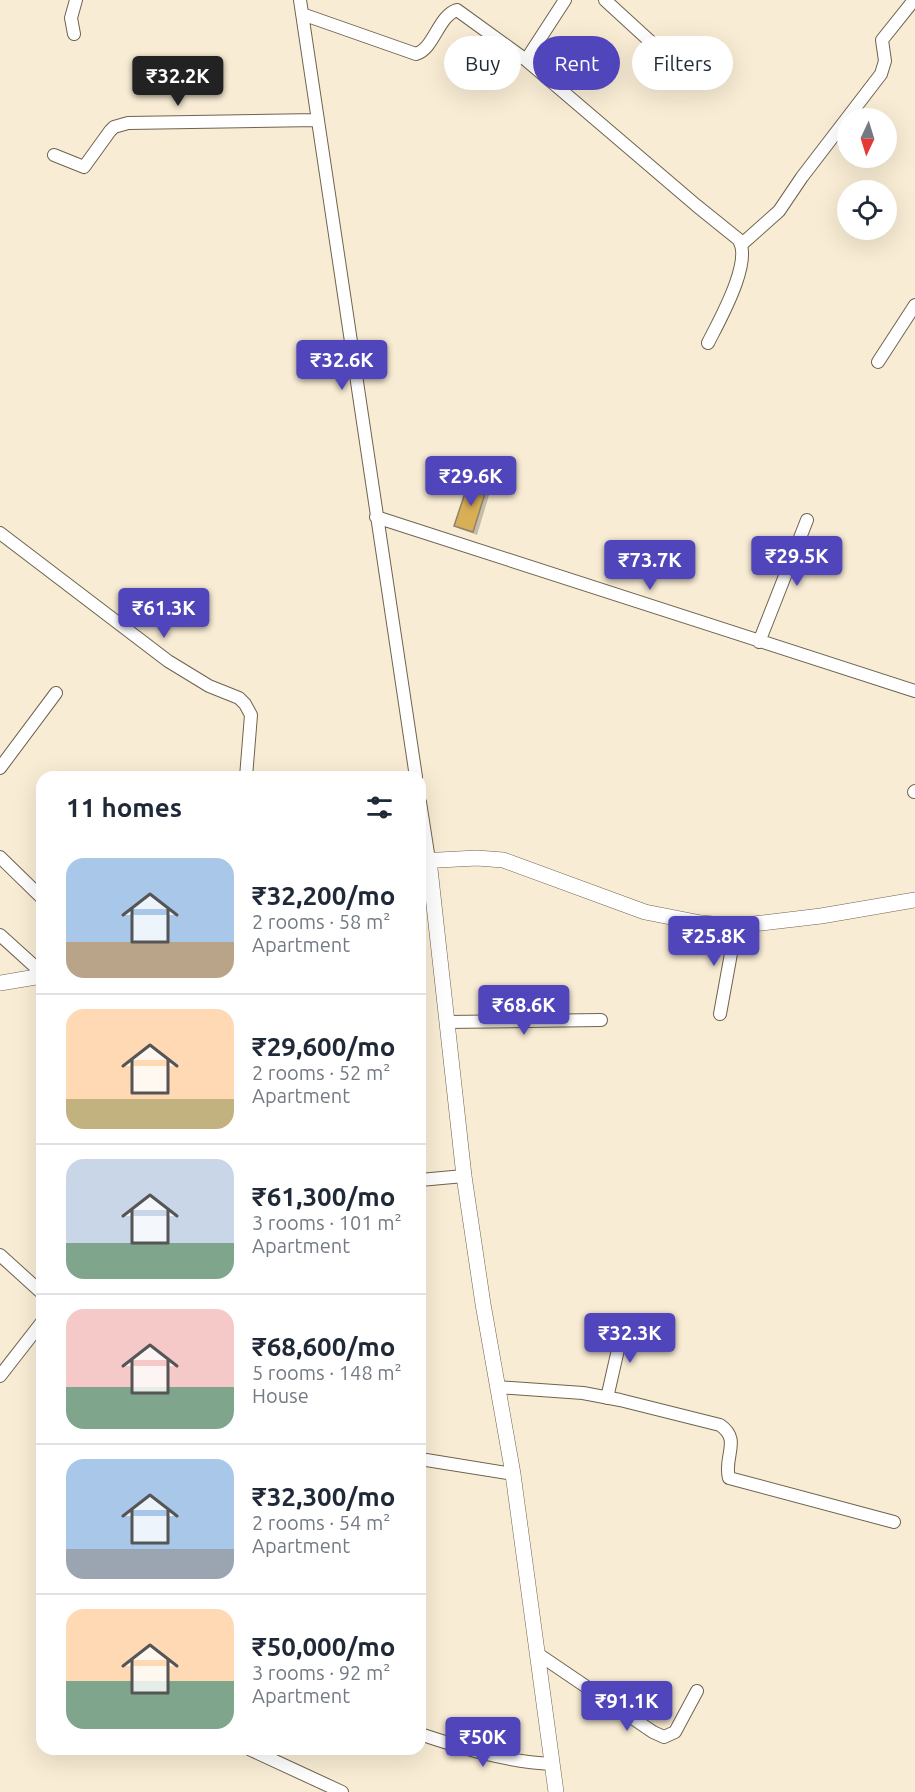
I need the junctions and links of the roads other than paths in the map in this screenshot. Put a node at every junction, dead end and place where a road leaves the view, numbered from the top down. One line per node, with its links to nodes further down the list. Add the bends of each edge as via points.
1 (76, 0): 7 (street, via 71,18)
2 (300, 0): 6 (street)
3 (565, 0): 9 (street)
4 (605, 0): 8 (street)
5 (914, 0): 12 (street, via 882,40 885,61 881,74 778,212)
6 (302, 14): 9 (street, via 416,54 449,13 457,10); 10 (street)
7 (74, 34)
8 (644, 36)
9 (526, 60): 12 (street)
10 (317, 120): 11 (street, via 128,123 114,127 84,167); 16 (street)
11 (54, 155)
12 (742, 244): 14 (street, via 735,285)
13 (915, 305): 15 (street)
14 (708, 343)
15 (878, 362)
16 (376, 517): 19 (street); 24 (street)
17 (807, 520): 19 (street)
18 (0, 533): 23 (street, via 168,661 209,686 239,698 251,715)
19 (759, 642): 20 (street)
20 (915, 691)
21 (56, 693): 22 (street)
22 (0, 768)
23 (246, 771)
24 (415, 771)
25 (0, 857): 28 (street)
26 (426, 860): 30 (street, via 503,860 645,912)
27 (426, 874): 37 (street)
28 (36, 892)
29 (915, 900): 30 (street)
30 (736, 926): 35 (street)
31 (0, 935): 32 (street)
32 (36, 969)
33 (36, 976): 34 (street)
34 (0, 983)
35 (720, 1014)
36 (601, 1020): 37 (street)
37 (447, 1022): 38 (street)
38 (464, 1176): 39 (street); 45 (street)
39 (426, 1179)
40 (0, 1256): 41 (street)
41 (36, 1288)
42 (624, 1323): 46 (street)
43 (36, 1330): 44 (street)
44 (0, 1376)
45 (497, 1387): 46 (street); 48 (street)
46 (607, 1398): 49 (street, via 720,1425 732,1438 729,1478)
47 (426, 1460): 48 (street)
48 (513, 1474): 50 (street)
49 (894, 1522)
50 (538, 1654): 51 (street, via 664,1737 675,1732); 54 (street)
51 (697, 1691)
52 (426, 1736): 54 (street, via 502,1757)
53 (262, 1755): 55 (street)
54 (552, 1764): 56 (street)
55 (342, 1792)
56 (556, 1792)

